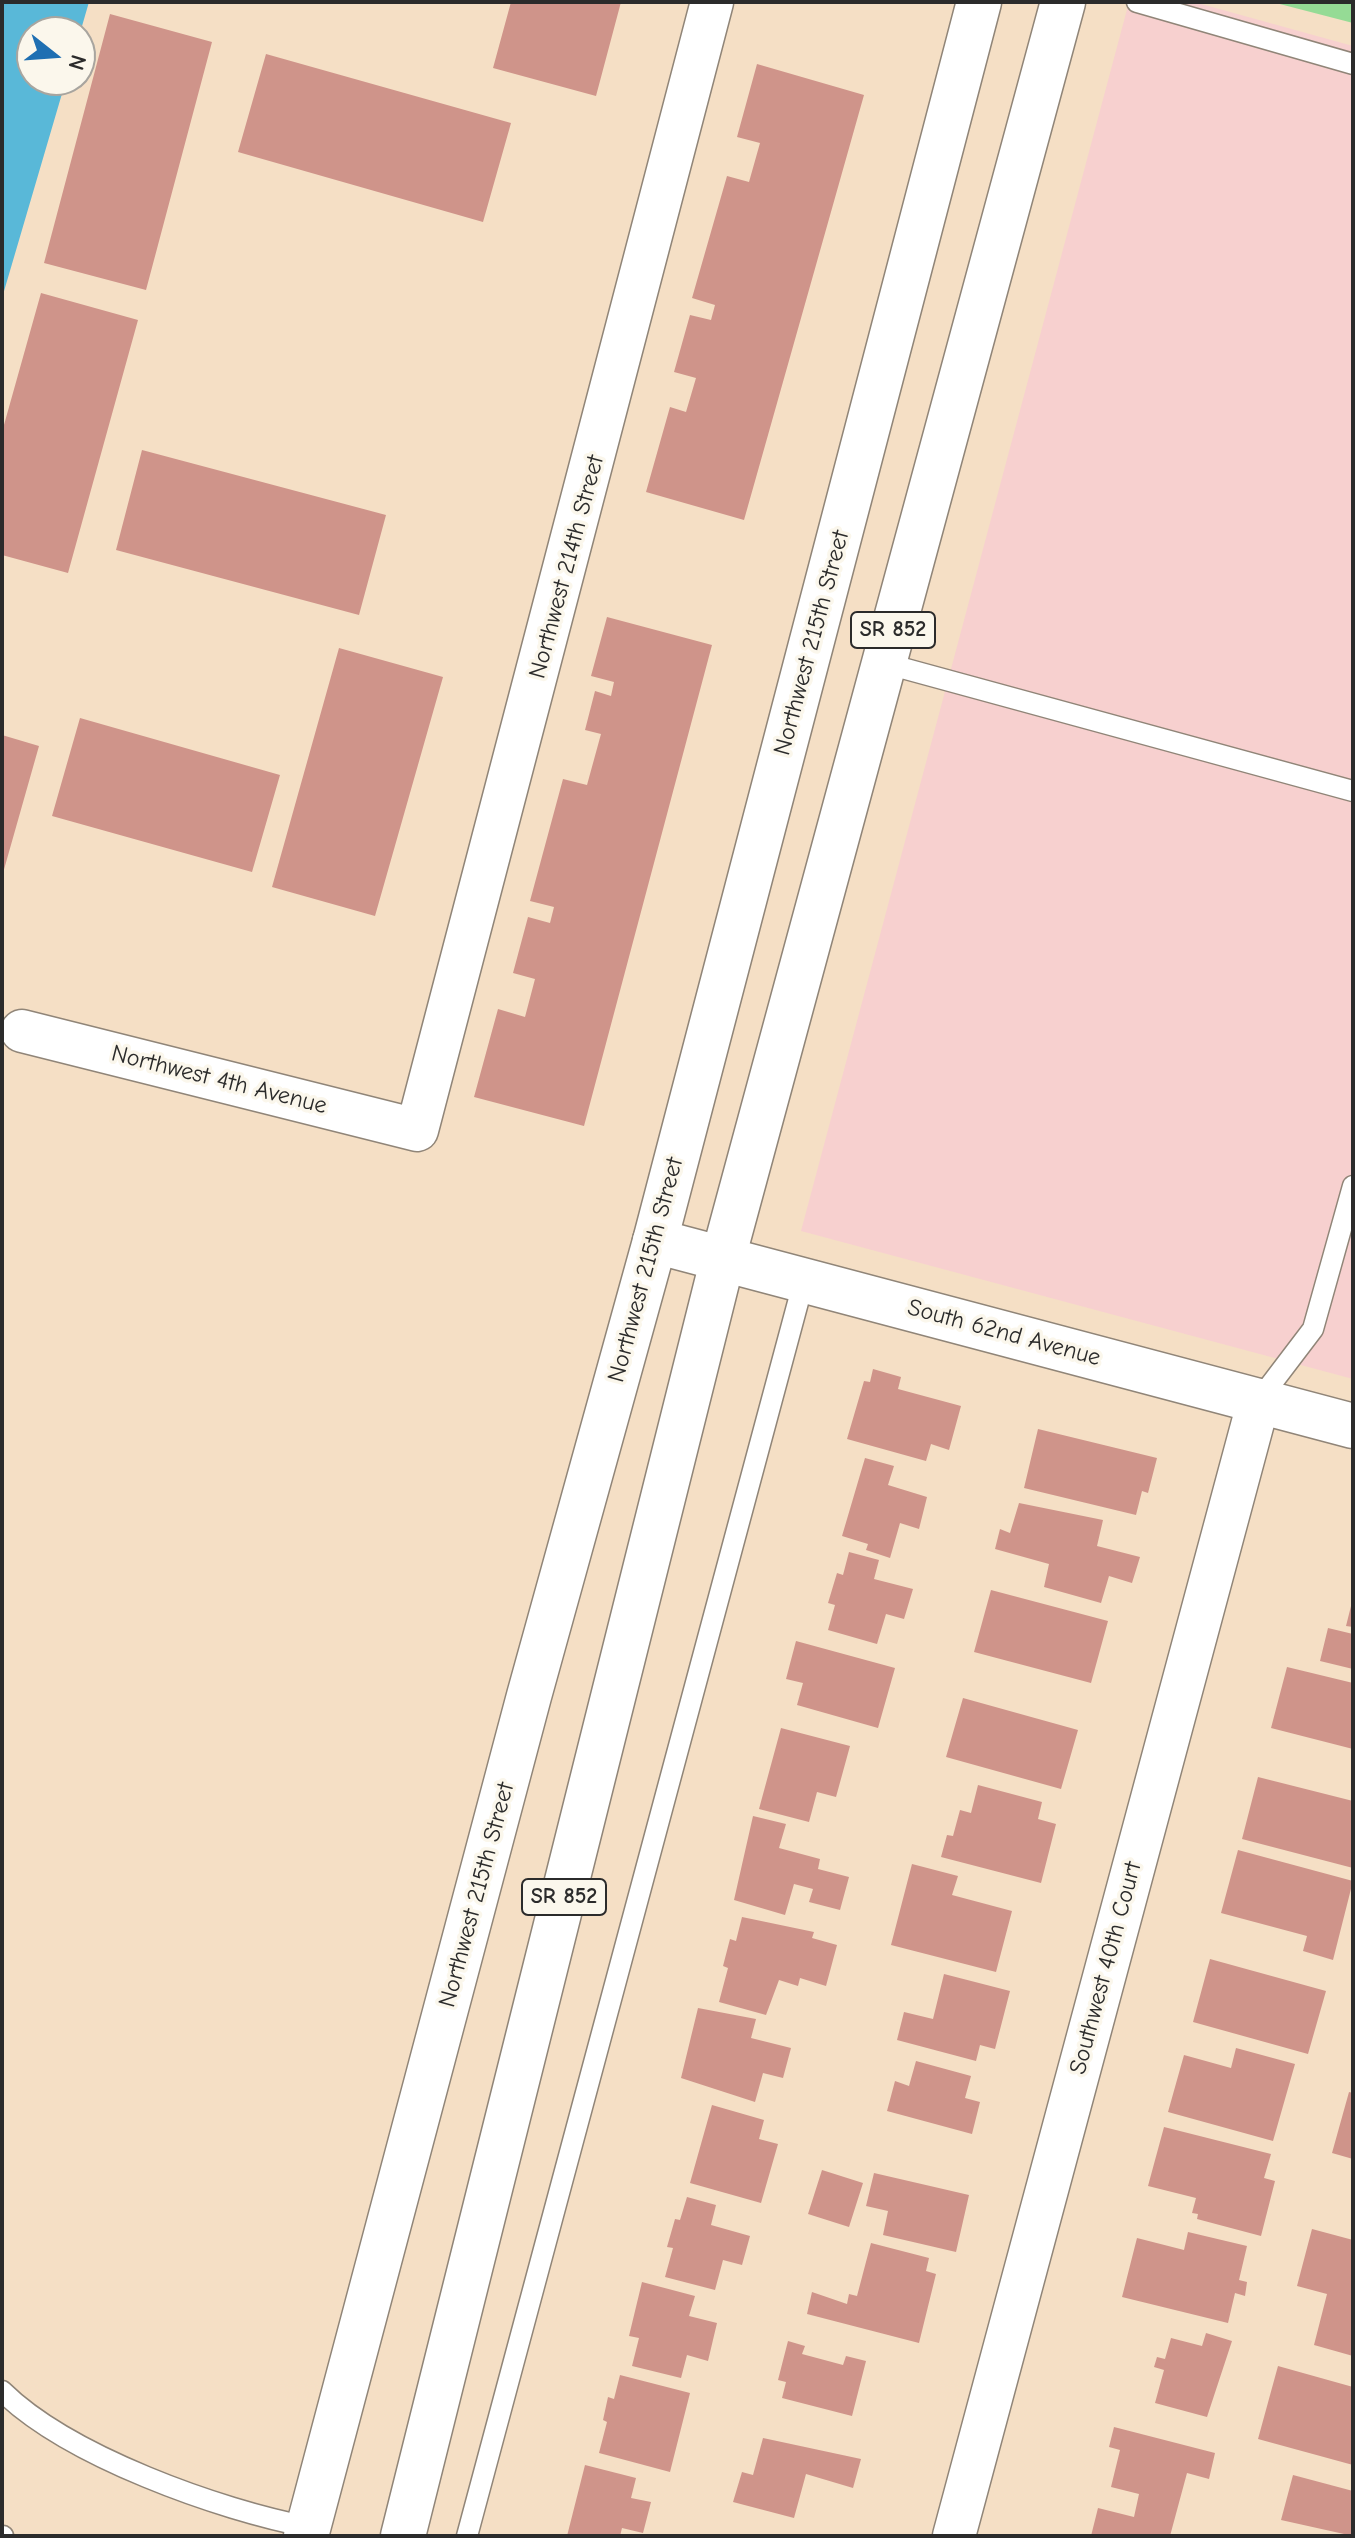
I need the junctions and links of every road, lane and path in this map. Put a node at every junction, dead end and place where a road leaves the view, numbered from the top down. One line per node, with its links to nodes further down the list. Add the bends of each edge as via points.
1 (712, 2): 9 (street, Northwest 214th Street)
2 (979, 2): 12 (main road, Northwest 215th Street / SR 852)
3 (1063, 2): 6 (main road, SR 852)
4 (1137, 2): 5 (lane)
5 (1353, 64)
6 (884, 663): 7 (lane); 13 (main road, SR 852)
7 (1353, 791)
8 (22, 1031): 9 (street, Northwest 4th Avenue)
9 (417, 1130)
10 (1353, 1186): 11 (lane)
11 (1346, 1235): 15 (lane, via 1313,1329)
12 (655, 1241): 13 (main road, South 62nd Avenue); 18 (main road, Northwest 215th Street / SR 852)
13 (723, 1258): 14 (main road, South 62nd Avenue); 19 (main road, SR 852)
14 (804, 1280): 15 (main road, South 62nd Avenue); 20 (lane)
15 (1259, 1400): 16 (main road, South 62nd Avenue); 21 (street, Southwest 40th Court)
16 (1353, 1426)
17 (2, 2391): 18 (lane, via 19,2408 125,2468)
18 (308, 2532)
19 (403, 2536)
20 (467, 2536)
21 (954, 2536)

